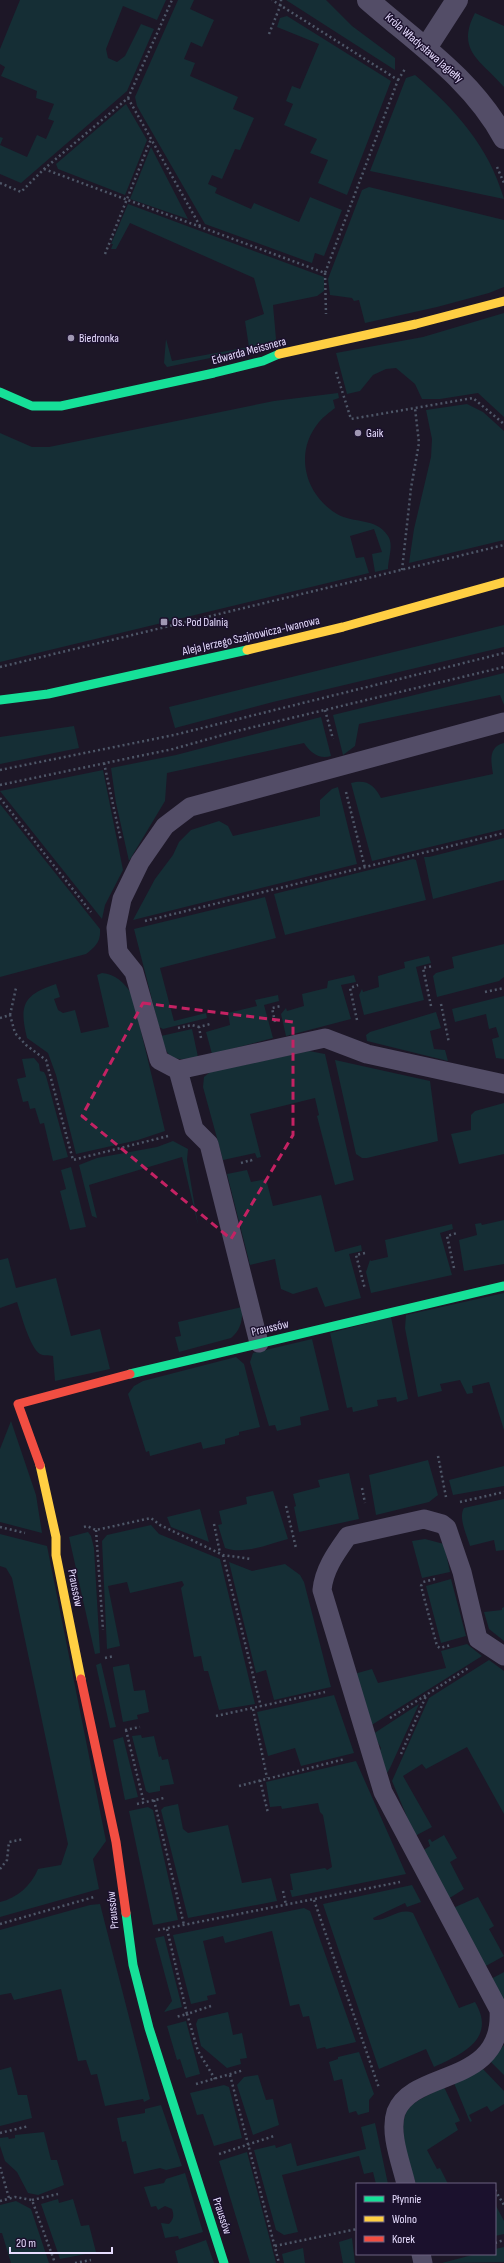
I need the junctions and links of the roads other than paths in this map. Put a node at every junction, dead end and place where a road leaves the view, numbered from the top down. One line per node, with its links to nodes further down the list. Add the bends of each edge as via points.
1 (368, 0): 3 (street, Króla Władysława Jagiełły)
2 (457, 0): 3 (street)
3 (426, 48): 4 (street, Króla Władysława Jagiełły, via 467,86)
4 (504, 138)
5 (504, 301): 6 (street, Edwarda Meissnera, via 276,355 214,373 61,406 32,406)
6 (0, 392)
7 (504, 582): 8 (street, Aleja Jerzego Szajnowicza-Iwanowa, via 343,627 215,657 55,693)
8 (0, 700)
9 (504, 722): 10 (lane, via 190,807 165,826 132,875 122,899 116,928 118,952 134,972 159,1060)
10 (178, 1070): 11 (lane, via 325,1038 367,1054); 13 (lane, via 194,1129 209,1144)
11 (504, 1084)
12 (504, 1286): 13 (street, Praussów)
13 (259, 1343): 16 (street, Praussów, via 120,1376 18,1404 38,1457 54,1530 56,1554 92,1737 116,1842 128,1936 149,2028)
14 (500, 1653): 15 (lane, via 478,1639 462,1572 447,1528 442,1524 424,1519 348,1536 330,1562 322,1590 383,1792 500,2010 501,2026 498,2039 486,2054 461,2071 410,2095 396,2111 395,2135)
15 (406, 2183)
16 (224, 2263)

